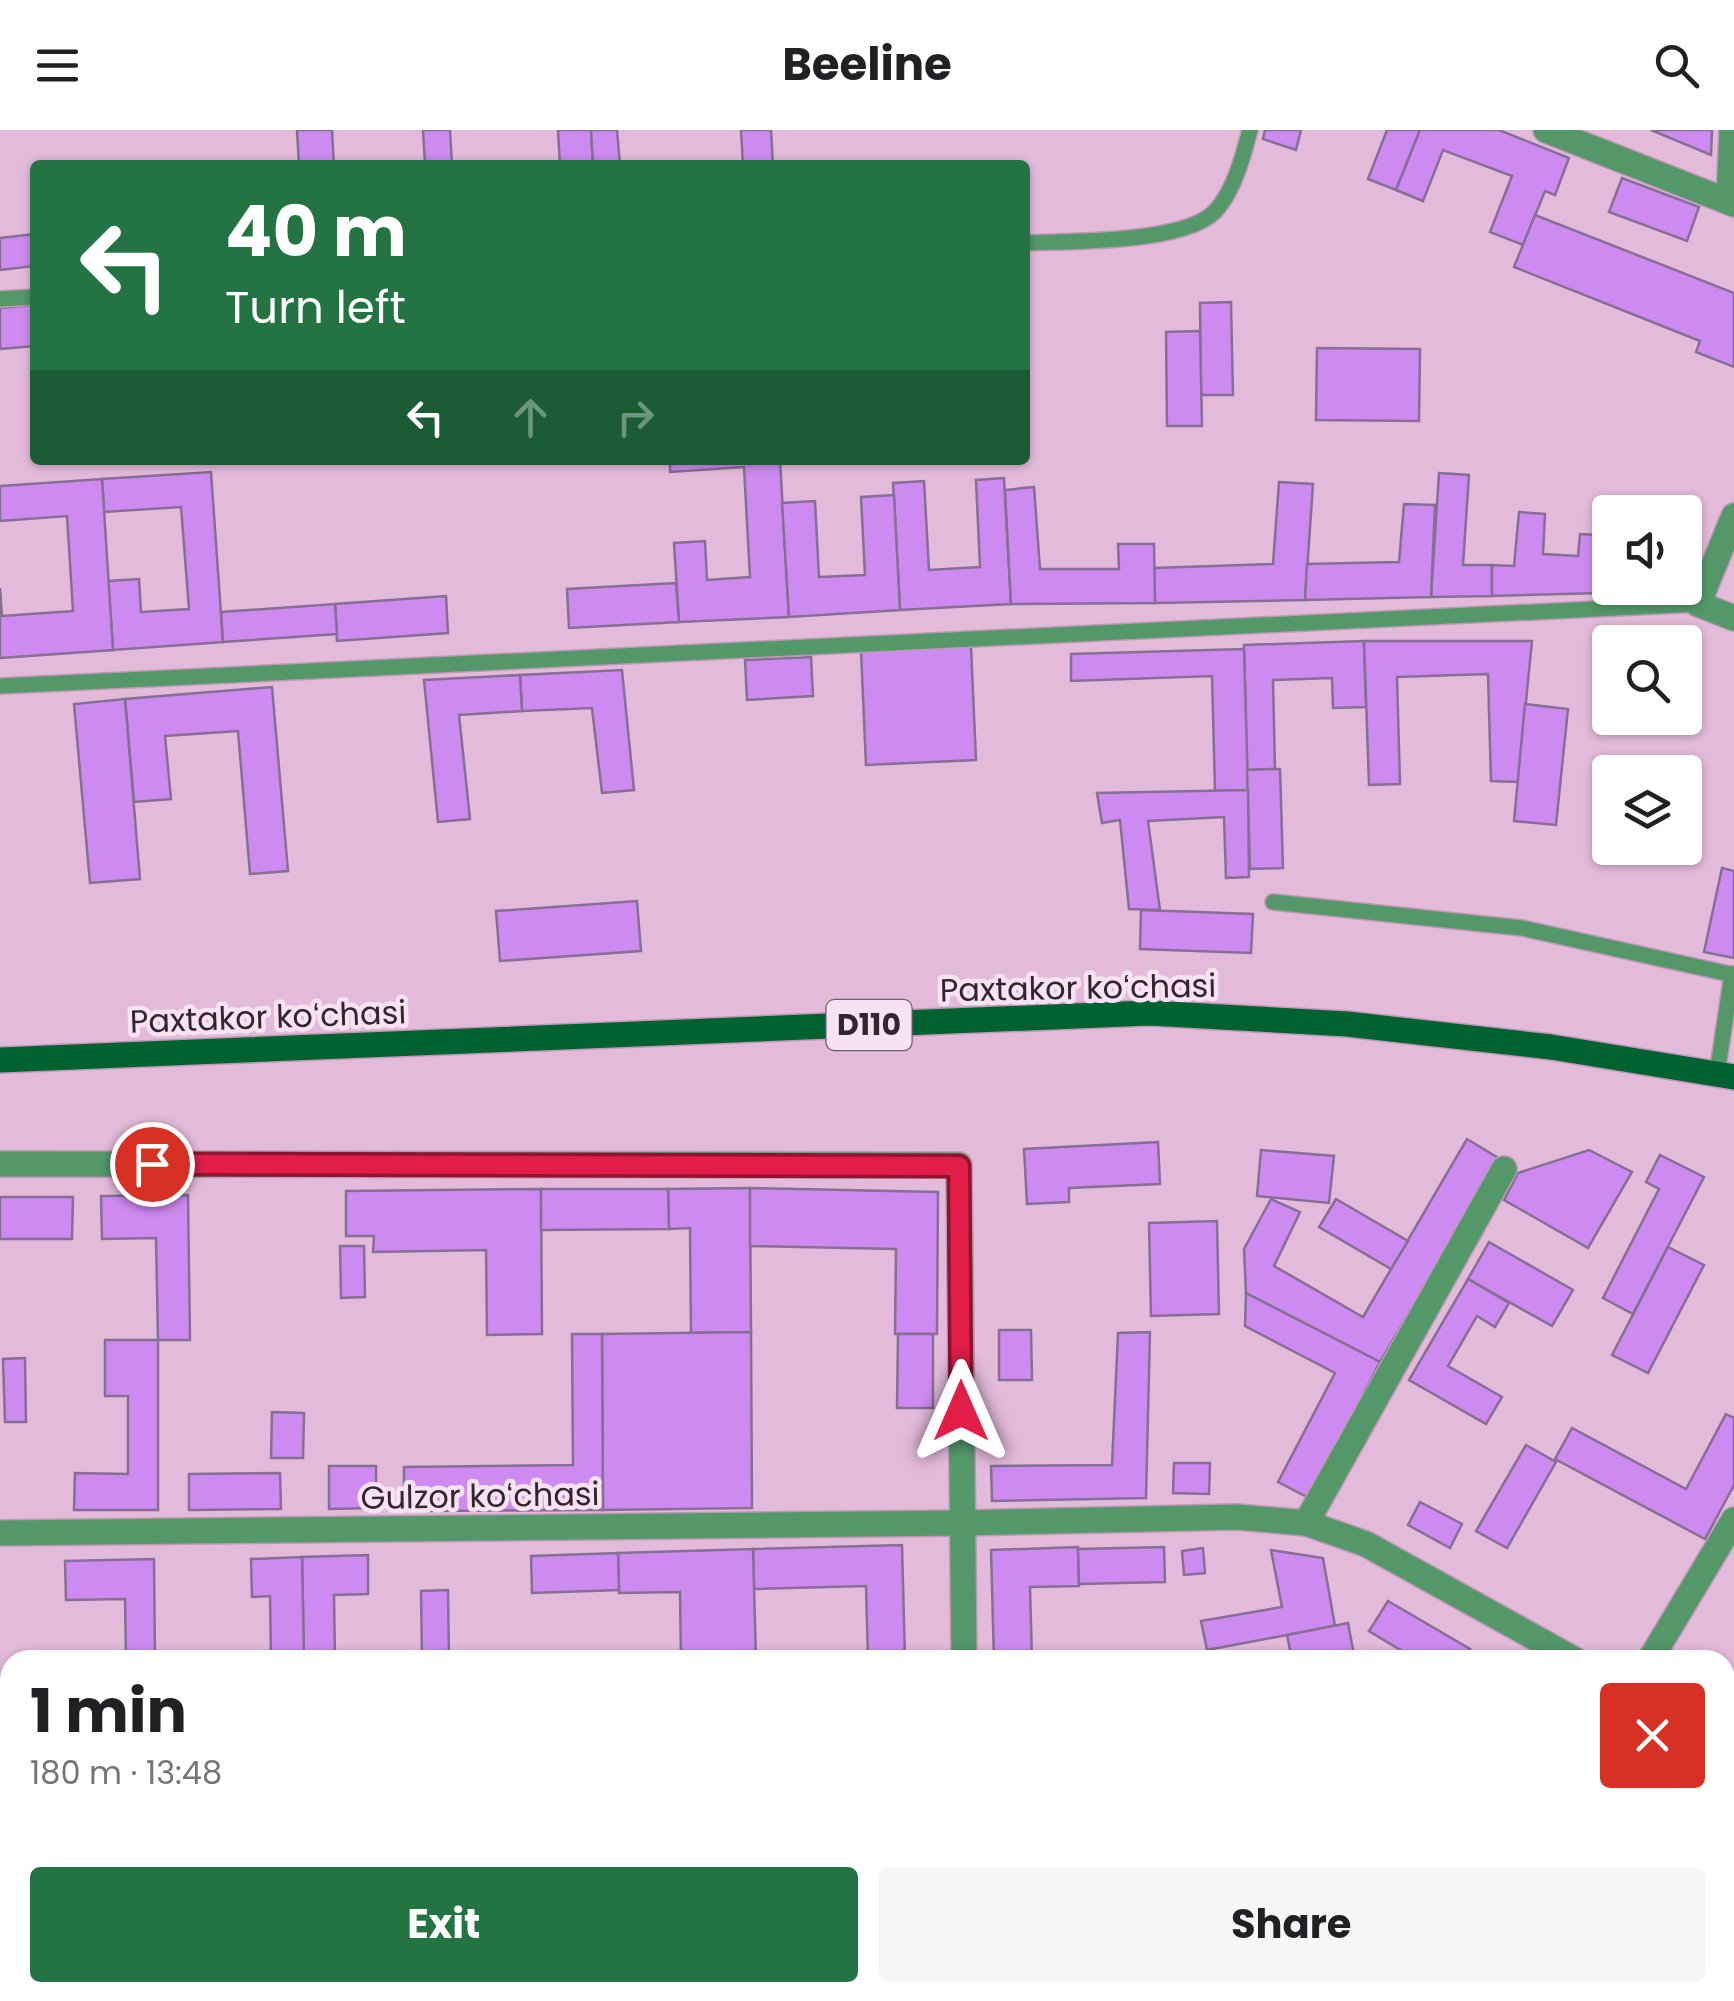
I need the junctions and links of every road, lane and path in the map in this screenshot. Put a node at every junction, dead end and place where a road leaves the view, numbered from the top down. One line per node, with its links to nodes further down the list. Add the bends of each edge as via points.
1 (1250, 130): 5 (lane, via 1217,210 1186,230)
2 (1546, 130): 4 (street)
3 (1732, 130): 4 (street)
4 (1732, 202)
5 (1030, 243)
6 (30, 296): 7 (lane)
7 (0, 298)
8 (1734, 516): 9 (street)
9 (1702, 594)
10 (1677, 605): 13 (lane)
11 (1701, 605): 12 (street)
12 (1734, 618)
13 (0, 686)
14 (1273, 902): 15 (lane, via 1522,928)
15 (1733, 974): 17 (lane)
16 (0, 1060): 17 (main road, Paxtakor koʻchasi / D110, via 1148,1014 1347,1024)
17 (1726, 1075)
18 (0, 1164): 21 (street, via 959,1166)
19 (1504, 1169): 22 (street)
20 (1734, 1520): 26 (street)
21 (962, 1523): 22 (street, Gulzor koʻchasi, via 1237,1516); 23 (street, Gulzor koʻchasi); 24 (street)
22 (1306, 1523): 25 (street, Gulzor koʻchasi, via 1366,1544)
23 (0, 1533)
24 (964, 1650)
25 (1557, 1650)
26 (1656, 1650)

